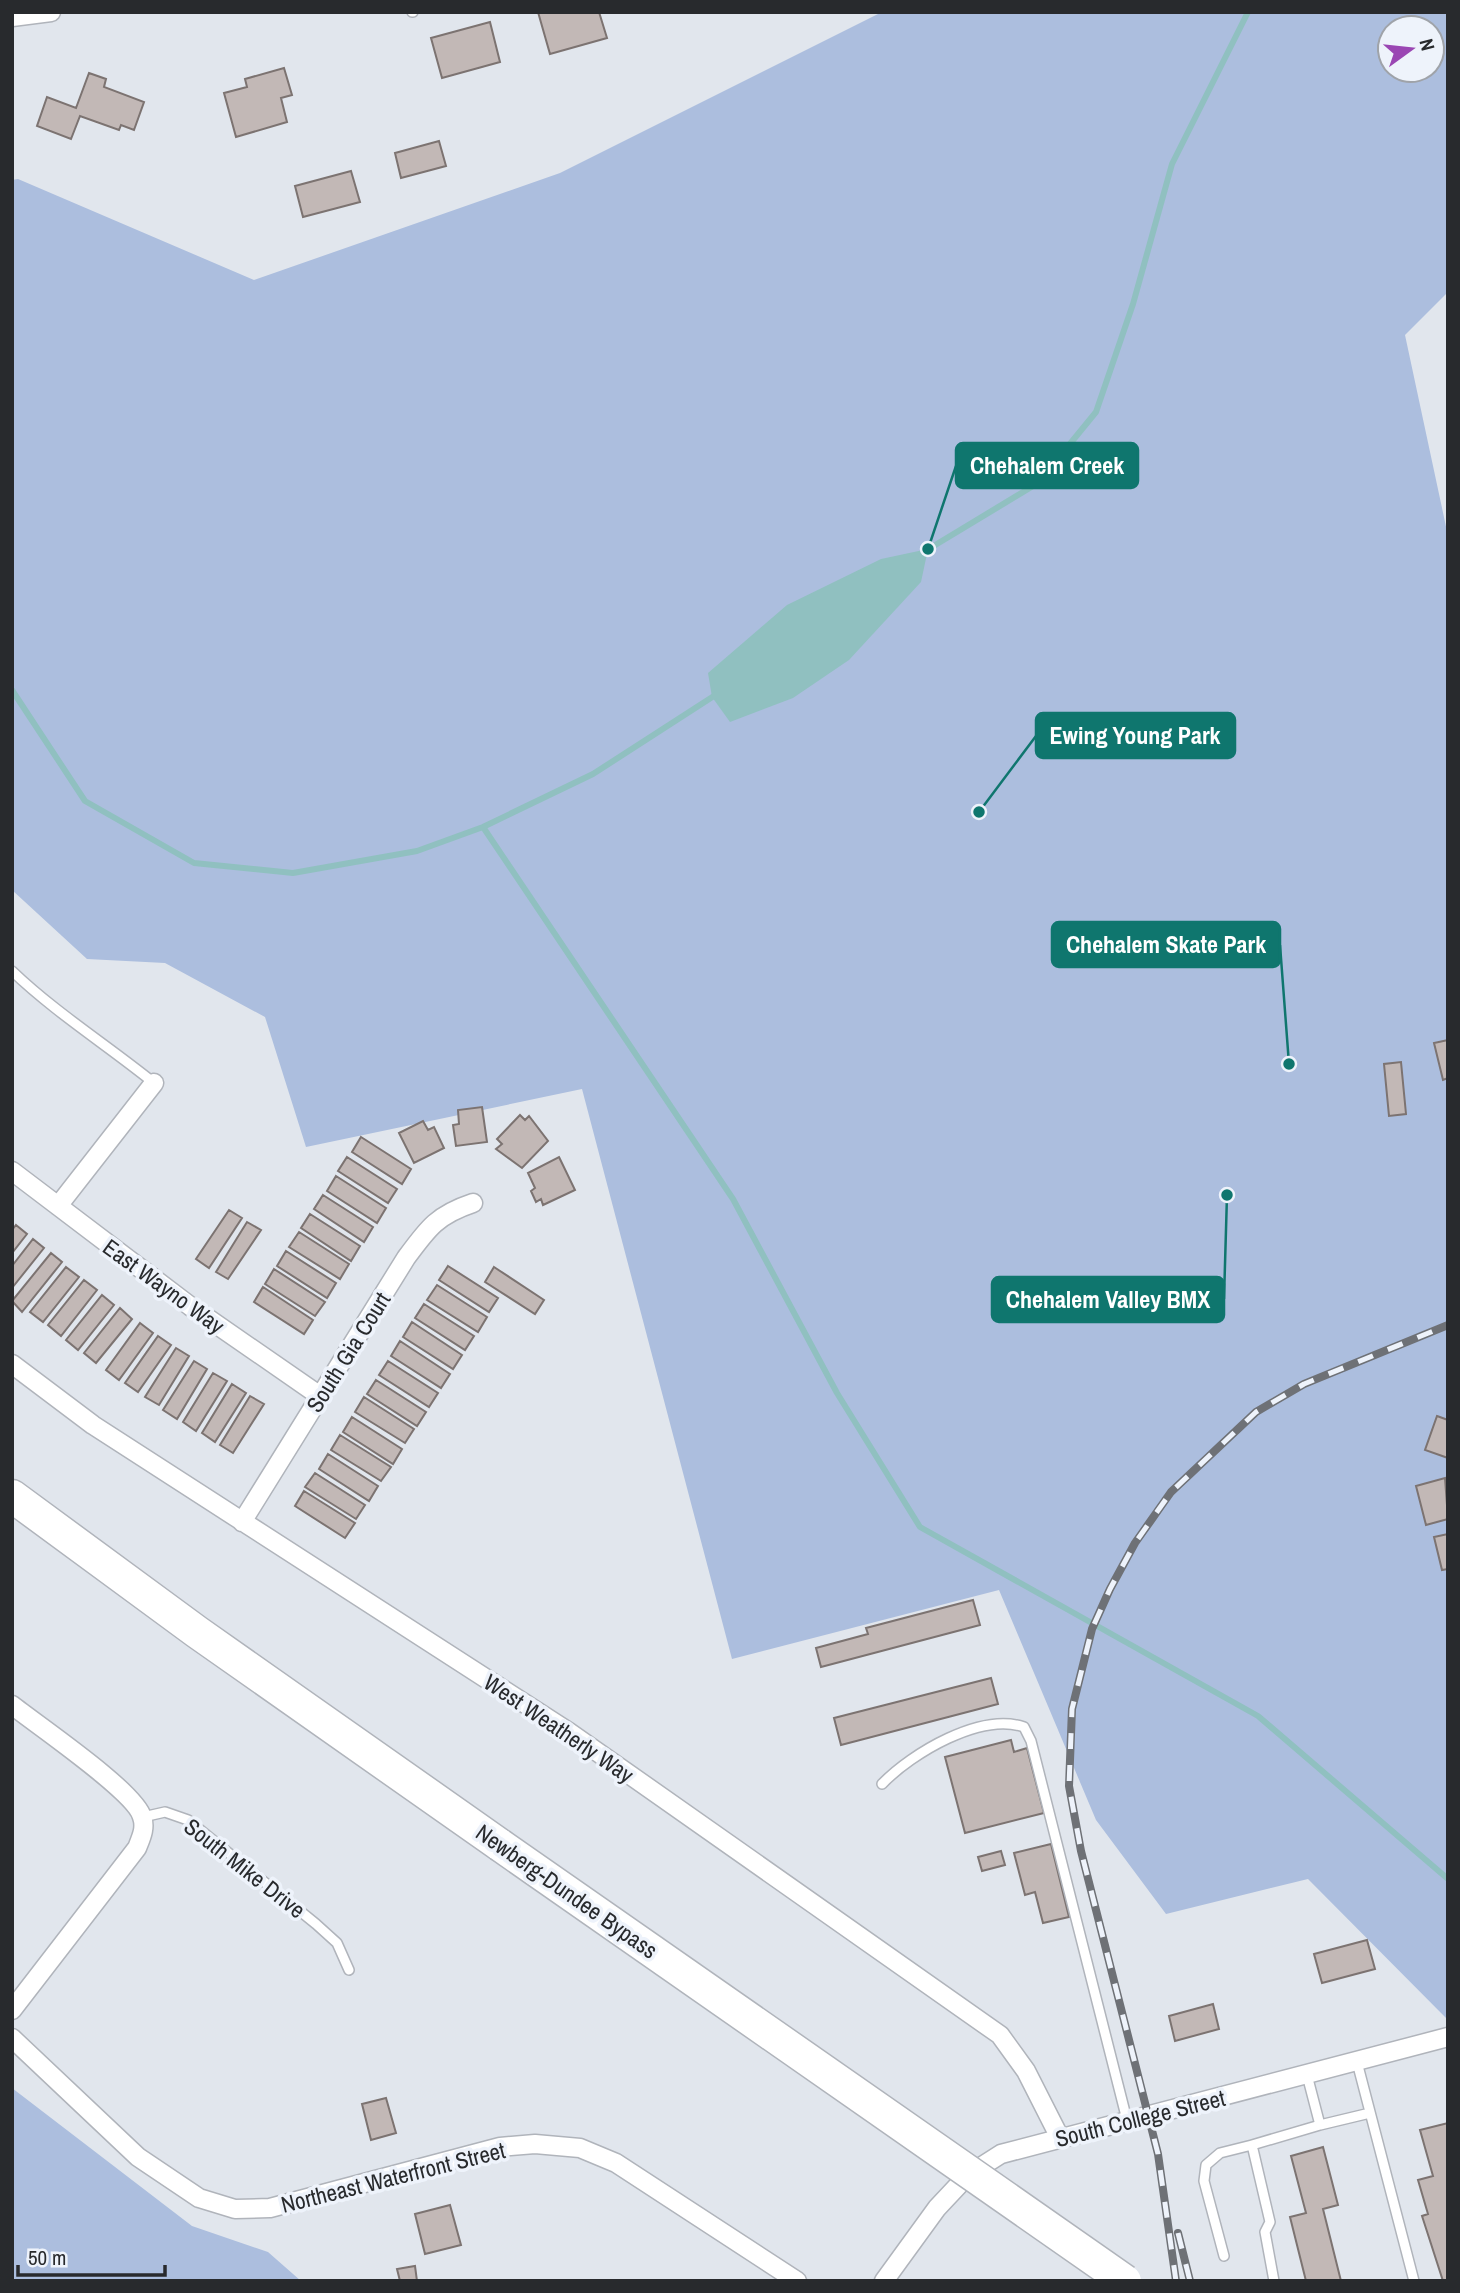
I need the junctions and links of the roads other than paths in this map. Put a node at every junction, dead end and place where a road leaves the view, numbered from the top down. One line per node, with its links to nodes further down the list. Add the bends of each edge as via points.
1 (51, 12): 2 (street)
2 (12, 17)
3 (12, 971): 4 (lane, via 50,1006)
4 (154, 1083): 7 (street)
5 (12, 1171): 7 (street, East Wayno Way)
6 (473, 1203): 9 (street, South Gia Court, via 430,1225)
7 (58, 1206): 9 (street, East Wayno Way)
8 (12, 1364): 11 (street, West Weatherly Way, via 93,1425)
9 (320, 1396): 11 (street, South Gia Court)
10 (12, 1496): 29 (highway, Newberg-Dundee Bypass, bridge, via 197,1632)
11 (242, 1522): 24 (street, West Weatherly Way, via 569,1732 1000,2035 1026,2071)
12 (12, 1705): 14 (street, via 127,1795)
13 (882, 1784): 22 (lane, via 933,1746 974,1728 1009,1722 1024,1727)
14 (143, 1817): 15 (lane, South Mike Drive, via 164,1812 188,1820 337,1943); 16 (street, via 137,1848)
15 (349, 1970)
16 (12, 2010)
17 (1448, 2037): 19 (street, South College Street)
18 (12, 2038): 27 (street, Northeast Waterfront Street, via 138,2157 199,2197 235,2208 270,2208 500,2147 580,2148 651,2183)
19 (1357, 2062): 20 (street, South College Street); 21 (lane)
20 (1307, 2075): 22 (street, South College Street); 23 (lane)
21 (1370, 2113): 23 (lane); 31 (lane)
22 (1127, 2120): 24 (street, South College Street)
23 (1320, 2125): 25 (lane)
24 (1060, 2138): 28 (street, South College Street, via 1001,2154 968,2175 937,2208)
25 (1252, 2145): 26 (lane, via 1220,2153 1206,2165 1204,2181); 30 (lane, via 1270,2222 1265,2232)
26 (1224, 2256)
27 (797, 2281)
28 (884, 2281)
29 (1125, 2281)
30 (1274, 2281)
31 (1414, 2281)

